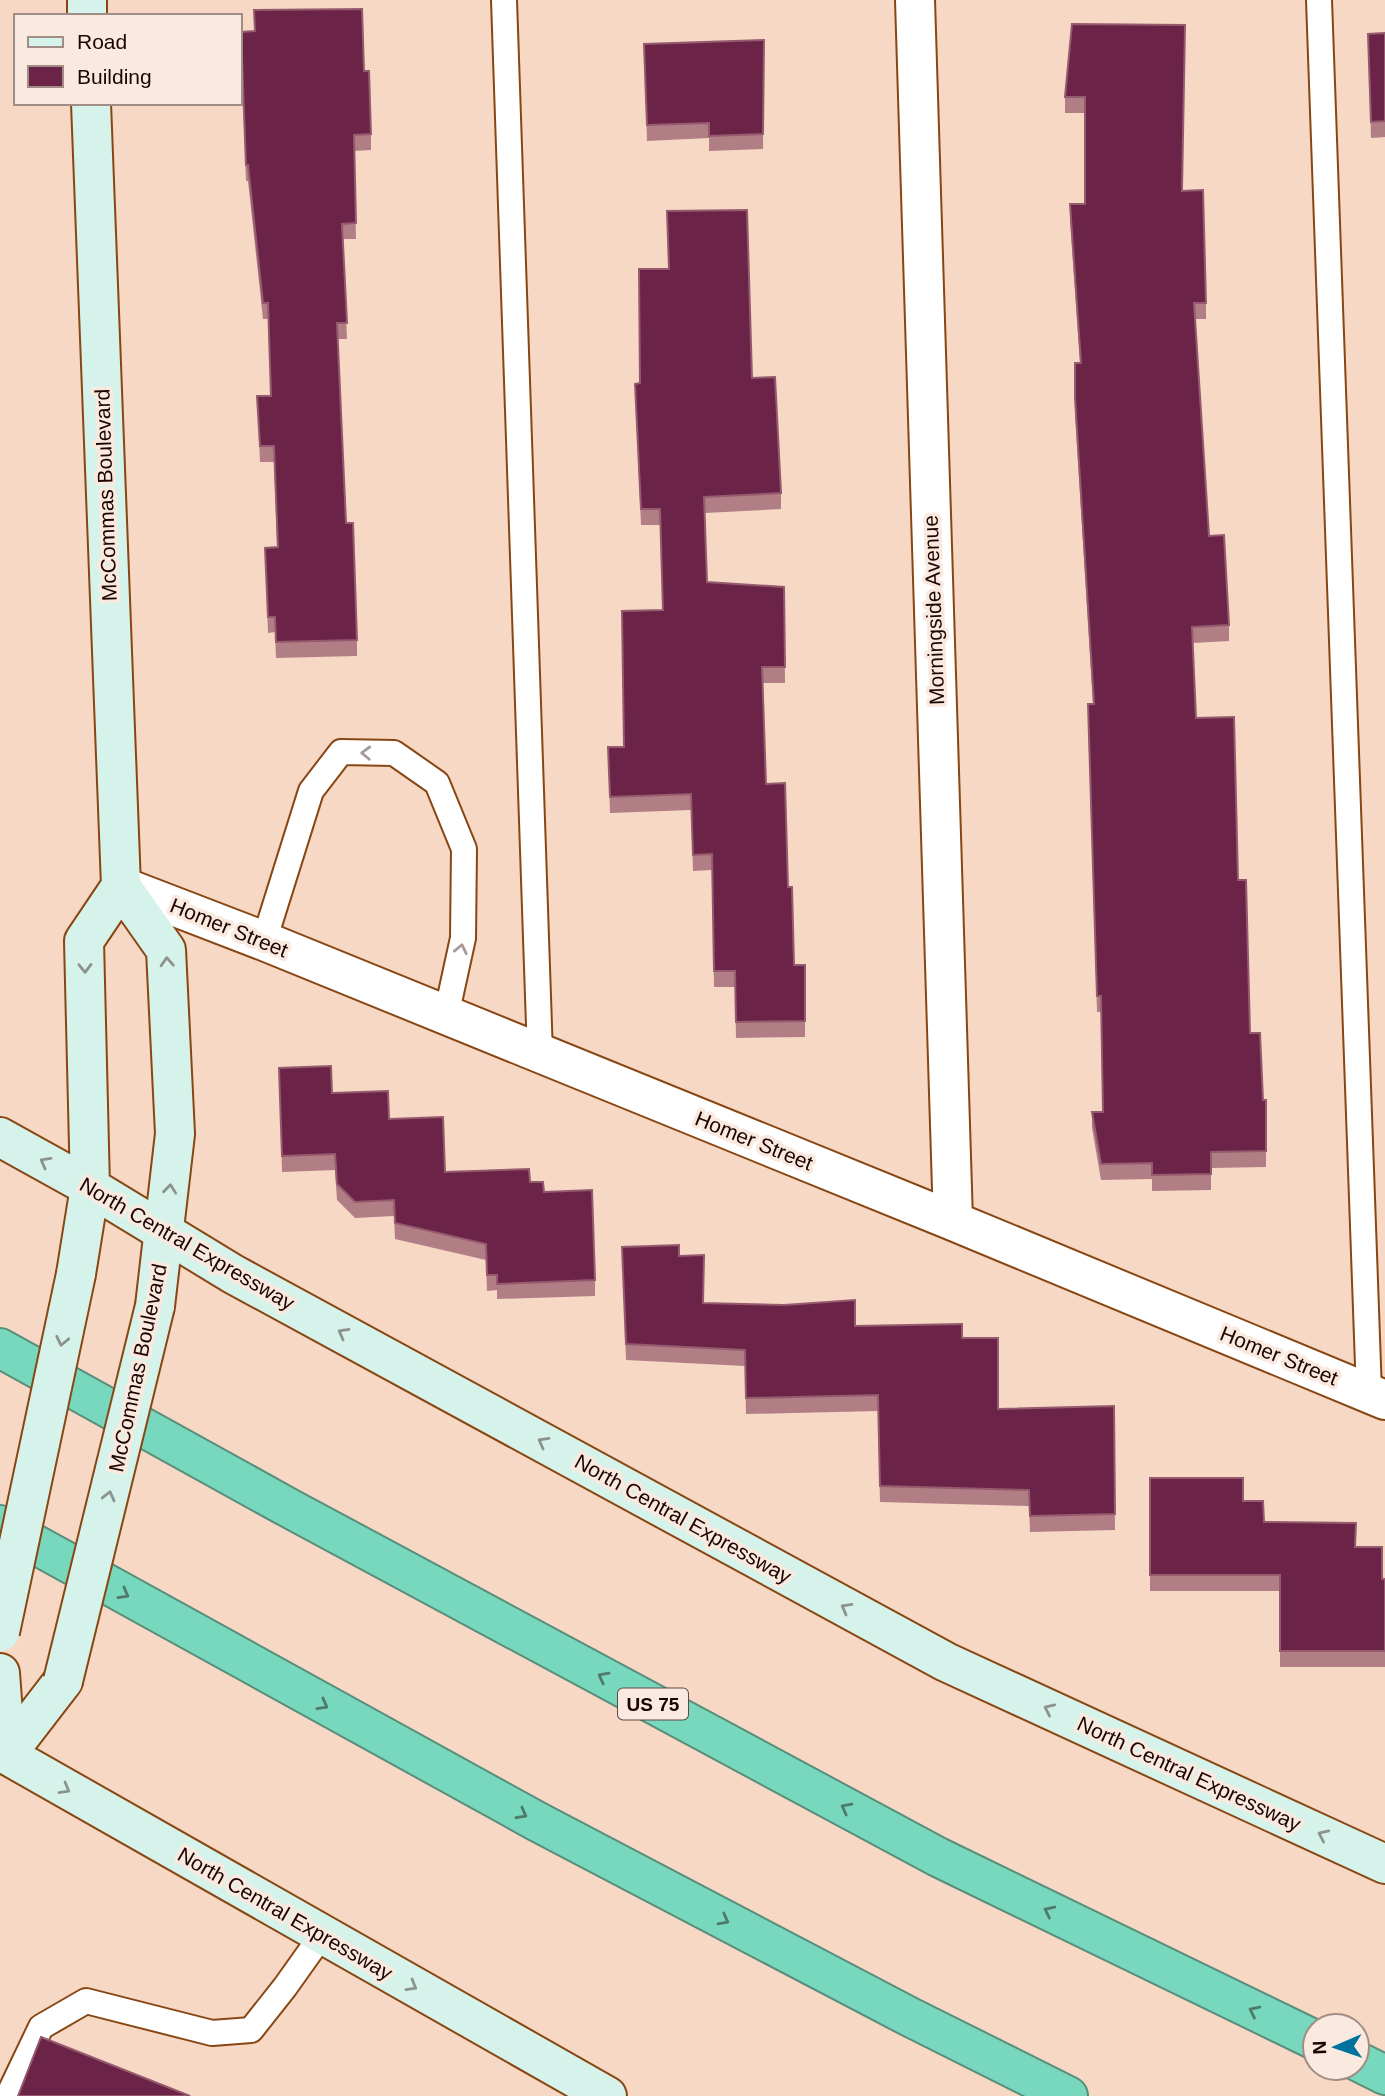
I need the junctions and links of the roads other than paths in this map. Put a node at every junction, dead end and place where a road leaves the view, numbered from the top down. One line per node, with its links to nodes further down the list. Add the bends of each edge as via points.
1 (503, 0): 8 (lane)
2 (915, 0): 11 (street, Morningside Avenue)
3 (1319, 0): 14 (lane)
4 (91, 105): 5 (street, McCommas Boulevard)
5 (121, 887): 6 (street, Homer Street); 10 (street, one-way to 10, via 84,942); 12 (street, McCommas Boulevard, one-way to 5, via 175,1134 166,950)
6 (264, 941): 7 (street, Homer Street); 7 (lane, one-way to 6, via 463,938 464,849 436,783 394,753 341,752 311,791)
7 (446, 1016): 8 (street, Homer Street)
8 (540, 1055): 11 (street, Homer Street)
9 (0, 1137): 10 (street, North Central Expressway, one-way to 9)
10 (90, 1187): 12 (street, North Central Expressway); 16 (street, one-way to 16, bridge, via 76,1274)
11 (953, 1221): 14 (street, Homer Street)
12 (165, 1234): 18 (street, McCommas Boulevard, one-way to 12, bridge, via 64,1681 155,1306); 19 (street, North Central Expressway, one-way to 12, via 946,1662)
13 (0, 1348): 21 (highway, US 75, one-way to 13, via 938,1857)
14 (1377, 1397)
15 (0, 1525): 24 (highway, one-way to 24, via 538,1822)
16 (0, 1632)
17 (0, 1674): 18 (street)
18 (2, 1760): 20 (street, North Central Expressway, one-way to 20)
19 (1385, 1864)
20 (322, 1935): 22 (lane, via 251,2030 212,2033 86,2001 41,2027); 23 (street, North Central Expressway, one-way to 23)
21 (1301, 2033)
22 (8, 2096)
23 (607, 2096)
24 (1068, 2096)

